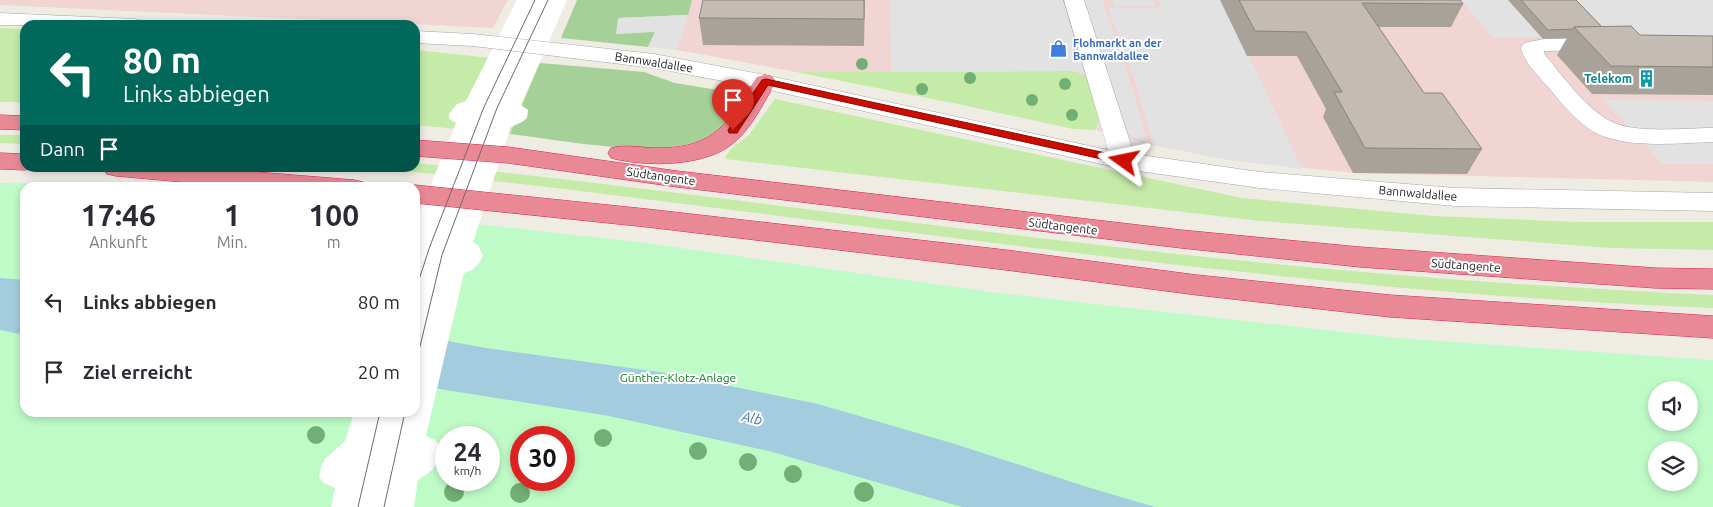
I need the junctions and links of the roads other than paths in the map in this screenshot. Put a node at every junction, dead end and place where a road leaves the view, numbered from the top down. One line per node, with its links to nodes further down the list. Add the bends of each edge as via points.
1 (17, 0): 3 (street)
2 (1074, 0): 15 (street)
3 (0, 12)
4 (0, 19): 5 (street)
5 (22, 20)
6 (420, 37): 8 (street, Bannwaldallee, via 603,54)
7 (1622, 44): 11 (street, via 1532,48 1534,57 1582,110 1605,129 1623,134)
8 (766, 82): 13 (highway, via 733,130 716,143 694,152 653,156 592,149); 15 (street, Bannwaldallee)
9 (0, 122): 10 (highway)
10 (20, 122)
11 (1713, 135)
12 (420, 148): 13 (highway, Südtangente)
13 (508, 155): 21 (highway, Südtangente, via 687,180 1360,258)
14 (0, 161): 16 (highway)
15 (1124, 161): 20 (street, Bannwaldallee, via 1260,180 1455,197)
16 (20, 162)
17 (164, 172): 18 (highway)
18 (283, 182)
19 (420, 195): 22 (highway, via 647,218 1390,306)
20 (1713, 202)
21 (1713, 279)
22 (1713, 327)

